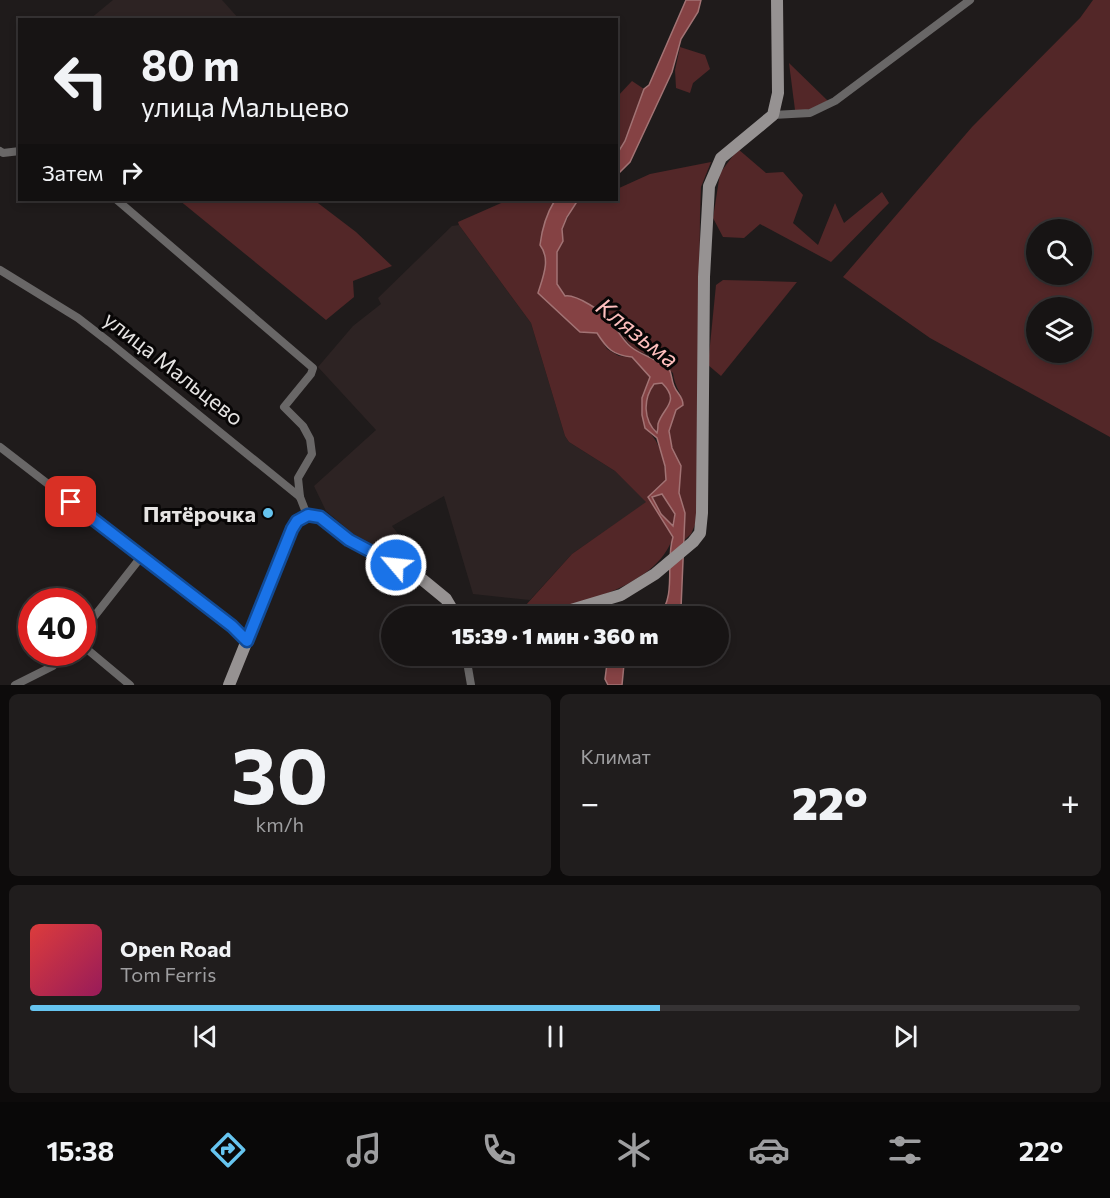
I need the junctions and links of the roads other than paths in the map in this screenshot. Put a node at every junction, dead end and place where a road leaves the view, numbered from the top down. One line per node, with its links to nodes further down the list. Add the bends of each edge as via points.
1 (777, 0): 3 (street, via 778,93)
2 (970, 0): 3 (street, via 834,101 810,113)
3 (773, 115): 13 (street, via 721,158 709,186 700,533 655,574 621,595)
4 (0, 151): 5 (street)
5 (18, 151)
6 (118, 201): 9 (street, via 313,368 284,407 310,439 312,454 298,478)
7 (0, 270): 9 (street, улица Мальцево, via 93,330)
8 (0, 447): 11 (street)
9 (300, 497): 10 (street, улица Мальцево)
10 (308, 515): 12 (street, via 320,517 349,540 418,576); 15 (street, via 292,529)
11 (141, 557): 14 (street); 15 (street)
12 (450, 606)
13 (584, 606)
14 (96, 614)
15 (247, 641): 21 (street)
16 (96, 657): 20 (street)
17 (53, 666): 19 (street)
18 (468, 666): 22 (street)
19 (15, 685)
20 (130, 685)
21 (229, 685)
22 (471, 685)

